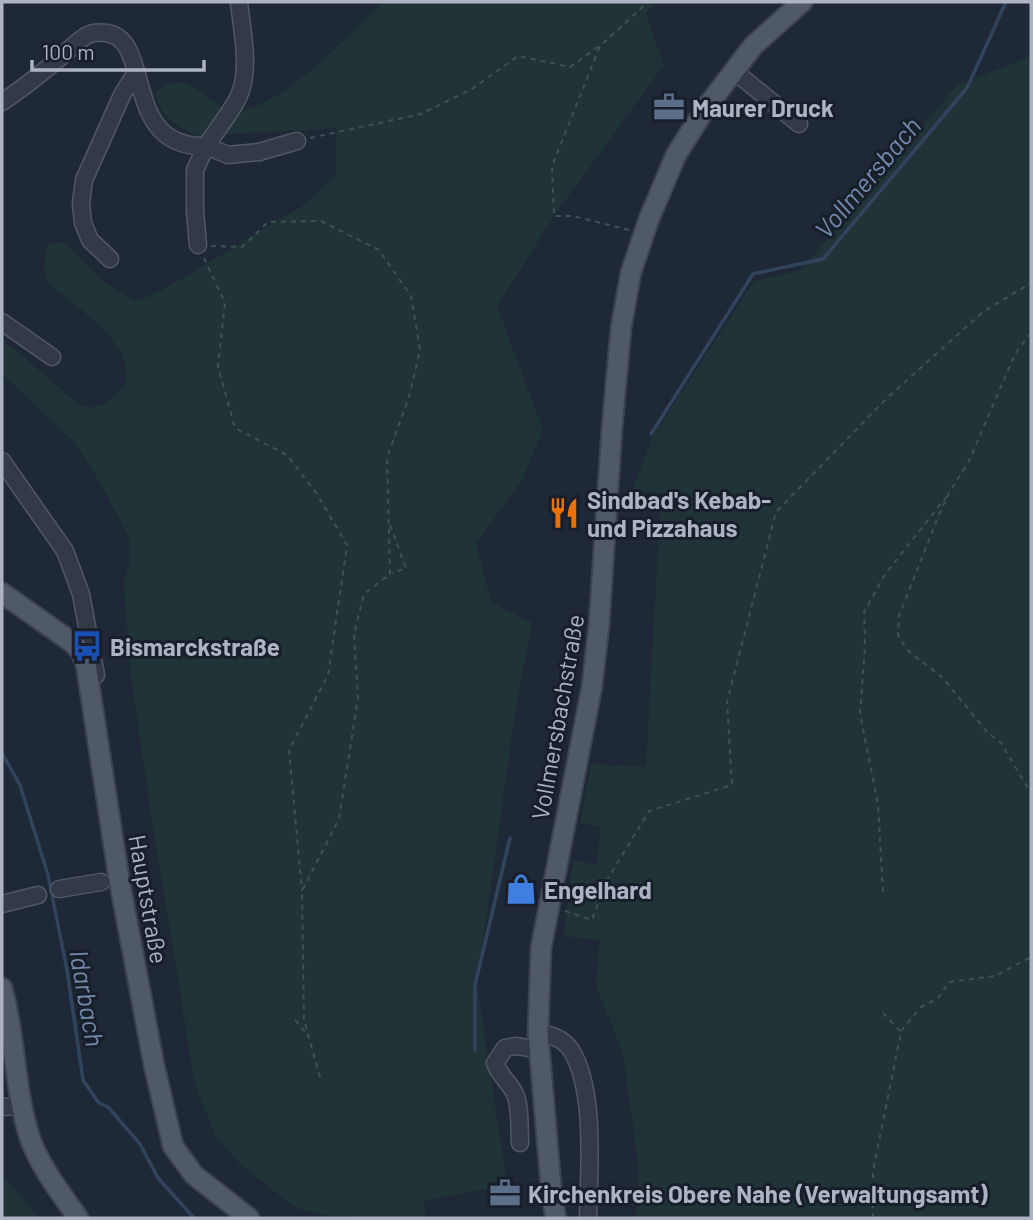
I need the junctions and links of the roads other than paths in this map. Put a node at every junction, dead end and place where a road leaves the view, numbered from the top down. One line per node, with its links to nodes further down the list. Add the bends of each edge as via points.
1 (239, 2): 8 (street, via 242,86)
2 (802, 2): 3 (main road, Vollmersbachstraße, via 753,46)
3 (734, 71): 6 (street); 21 (main road, Vollmersbachstraße, via 676,155 631,272 621,328 592,686 541,948)
4 (135, 74): 5 (street, via 125,44 113,34 95,33); 8 (street, via 166,137 192,147); 10 (street, via 84,180 83,223 90,240)
5 (2, 102)
6 (799, 124)
7 (297, 141): 8 (street, via 228,155)
8 (206, 146): 9 (street, via 195,170)
9 (198, 245)
10 (110, 259)
11 (2, 322): 12 (street)
12 (52, 357)
13 (2, 461): 15 (street, via 65,551 81,594 101,697)
14 (2, 593): 15 (main road, Hauptstraße, via 81,652)
15 (96, 722): 26 (main road, Hauptstraße, via 119,879 173,1146 194,1175)
16 (101, 882): 17 (street)
17 (59, 889)
18 (38, 895): 19 (street)
19 (2, 904)
20 (2, 988): 22 (main road)
21 (539, 1041): 24 (street, via 505,1048 495,1063 514,1092); 27 (main road, Vollmersbachstraße); 28 (street, via 554,1035 570,1048 579,1068 587,1101)
22 (23, 1106): 23 (street); 25 (main road, via 37,1155)
23 (2, 1107)
24 (520, 1143)
25 (78, 1218)
26 (249, 1218)
27 (554, 1218)
28 (588, 1218)

